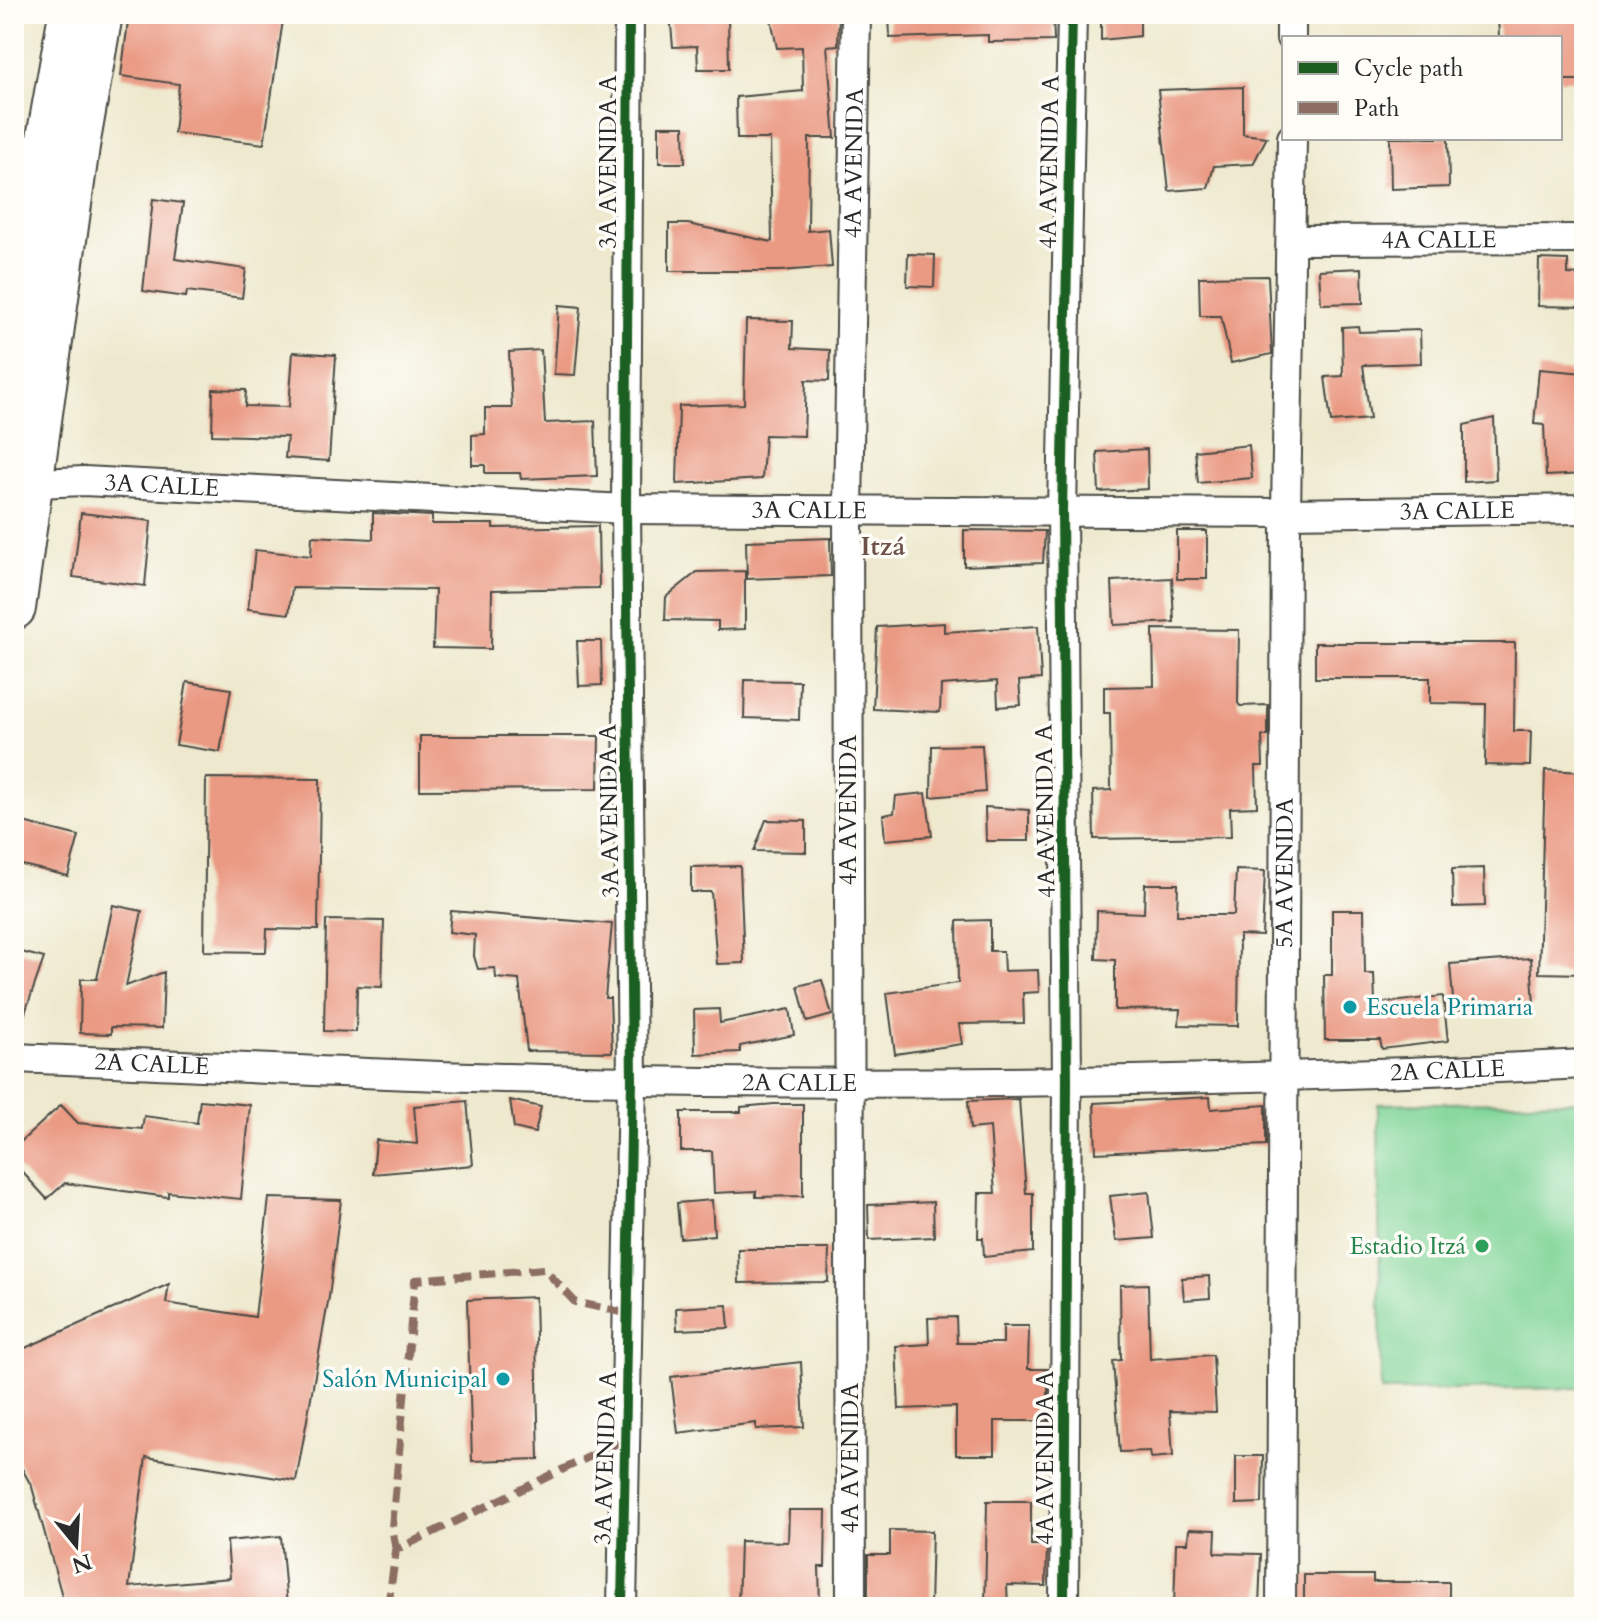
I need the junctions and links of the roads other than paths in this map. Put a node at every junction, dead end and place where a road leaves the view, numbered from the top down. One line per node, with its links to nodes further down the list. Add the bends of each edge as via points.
1 (70, 14): 8 (main road)
2 (101, 14): 8 (main road)
3 (629, 14): 15 (street, 3A AVENIDA A)
4 (856, 14): 18 (street, 4A AVENIDA)
5 (1072, 14): 17 (street, 4A AVENIDA A)
6 (1291, 14): 7 (street)
7 (1291, 36)
8 (78, 64): 10 (main road)
9 (1292, 140): 12 (street, 5A AVENIDA)
10 (62, 145): 13 (main road); 14 (main road)
11 (1584, 239): 12 (street, 4A CALLE)
12 (1293, 240): 19 (street, 5A AVENIDA)
13 (14, 393)
14 (24, 482): 15 (street, 3A CALLE); 20 (main road)
15 (626, 509): 18 (street, 3A CALLE); 25 (street, 3A AVENIDA A)
16 (1584, 509): 19 (street, 3A CALLE)
17 (1062, 511): 18 (street, 3A CALLE); 19 (street, 3A CALLE); 24 (street, 4A AVENIDA A)
18 (848, 512): 26 (street, 4A AVENIDA)
19 (1286, 513): 23 (street, 5A AVENIDA)
20 (14, 608)
21 (14, 1058): 25 (street, 2A CALLE)
22 (1584, 1064): 23 (street, 2A CALLE)
23 (1285, 1079): 24 (street, 2A CALLE); 30 (street, 5A AVENIDA)
24 (1067, 1080): 26 (street, 2A CALLE); 29 (street, 4A AVENIDA A)
25 (632, 1081): 26 (street, 2A CALLE); 27 (street, 3A AVENIDA A)
26 (848, 1084): 28 (street, 4A AVENIDA)
27 (622, 1607)
28 (851, 1607)
29 (1064, 1607)
30 (1281, 1607)

